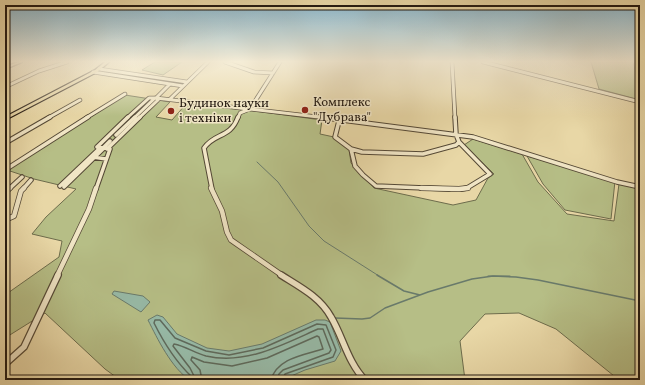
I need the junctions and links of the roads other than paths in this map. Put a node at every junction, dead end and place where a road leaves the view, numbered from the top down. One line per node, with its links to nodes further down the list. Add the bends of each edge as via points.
1 (20, 80): 11 (street)
2 (78, 80): 18 (main road)
3 (144, 80): 9 (street)
4 (173, 80): 8 (street)
5 (268, 80): 17 (street)
6 (453, 80): 20 (street)
7 (554, 80): 16 (street)
8 (187, 82): 10 (street)
9 (170, 84): 10 (street); 13 (street)
10 (183, 86): 14 (street)
11 (5, 87)
12 (125, 94): 29 (street)
13 (156, 98): 14 (street); 21 (street); 25 (street, via 158,100); 25 (street, via 149,98 97,147)
14 (170, 99): 17 (street)
15 (80, 100): 24 (street)
16 (640, 102)
17 (250, 109): 19 (street); 37 (street, via 240,113 229,132 207,142 204,148 212,191 222,210 227,232 231,240 314,296 330,316 357,372)
18 (5, 119)
19 (339, 121): 20 (street); 26 (street, via 335,138)
20 (456, 134): 23 (street); 33 (street)
21 (116, 135)
22 (110, 141): 25 (street)
23 (458, 142): 26 (street, via 456,145 423,154 362,152); 26 (street, via 490,174 467,188 459,189 376,186 357,168 351,158)
24 (5, 143)
25 (104, 148): 27 (street); 28 (street, via 110,149)
26 (351, 149)
27 (92, 157): 28 (street); 32 (street)
28 (106, 159): 36 (street, via 89,209 24,347)
29 (5, 170)
30 (22, 177): 34 (street)
31 (31, 180): 35 (street, via 21,191 14,216)
32 (62, 186)
33 (640, 188)
34 (5, 192)
35 (5, 220)
36 (5, 364)
37 (365, 380)

